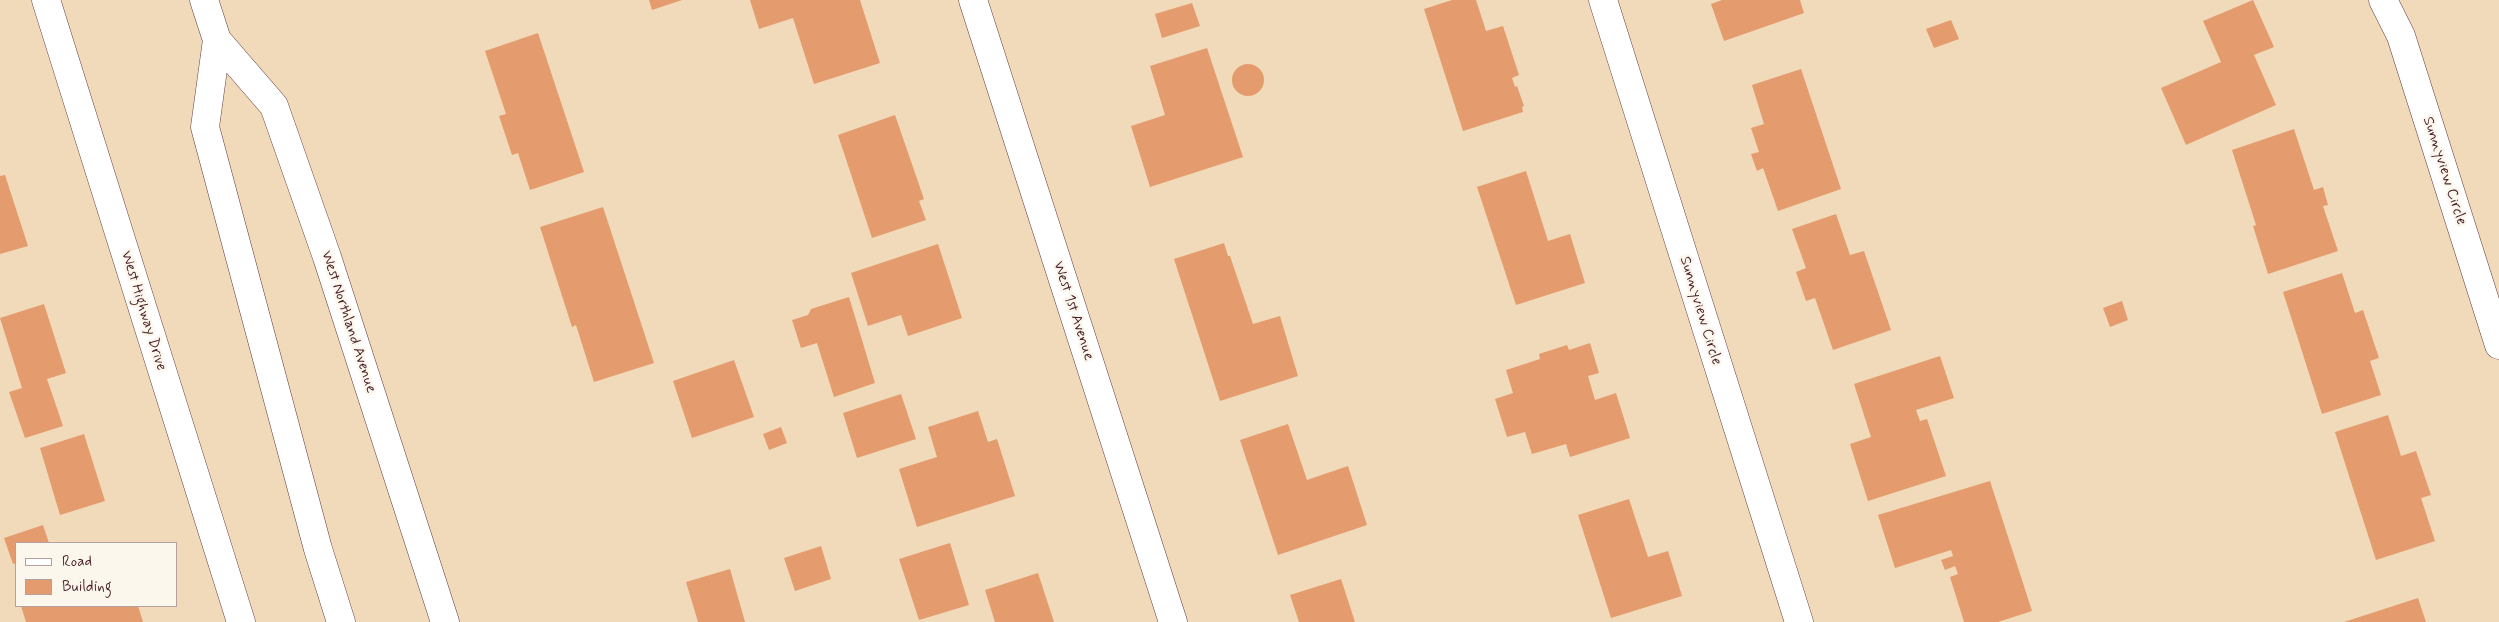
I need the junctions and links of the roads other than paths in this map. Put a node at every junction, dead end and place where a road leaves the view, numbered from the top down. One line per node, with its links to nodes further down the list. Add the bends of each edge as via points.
1 (46, 0): 8 (street, West Highway Drive)
2 (204, 0): 6 (street, West Northland Avenue)
3 (973, 0): 11 (street, West 1st Avenue)
4 (1603, 0): 12 (street, Sunnyview Circle)
5 (2383, 0): 7 (street, Sunnyview Circle, via 2400,36)
6 (217, 40): 9 (street, West Northland Avenue, via 205,127 318,549); 10 (street, West Northland Avenue, via 274,106 330,266)
7 (2499, 345)
8 (241, 622)
9 (341, 622)
10 (445, 622)
11 (1173, 622)
12 (1799, 622)

